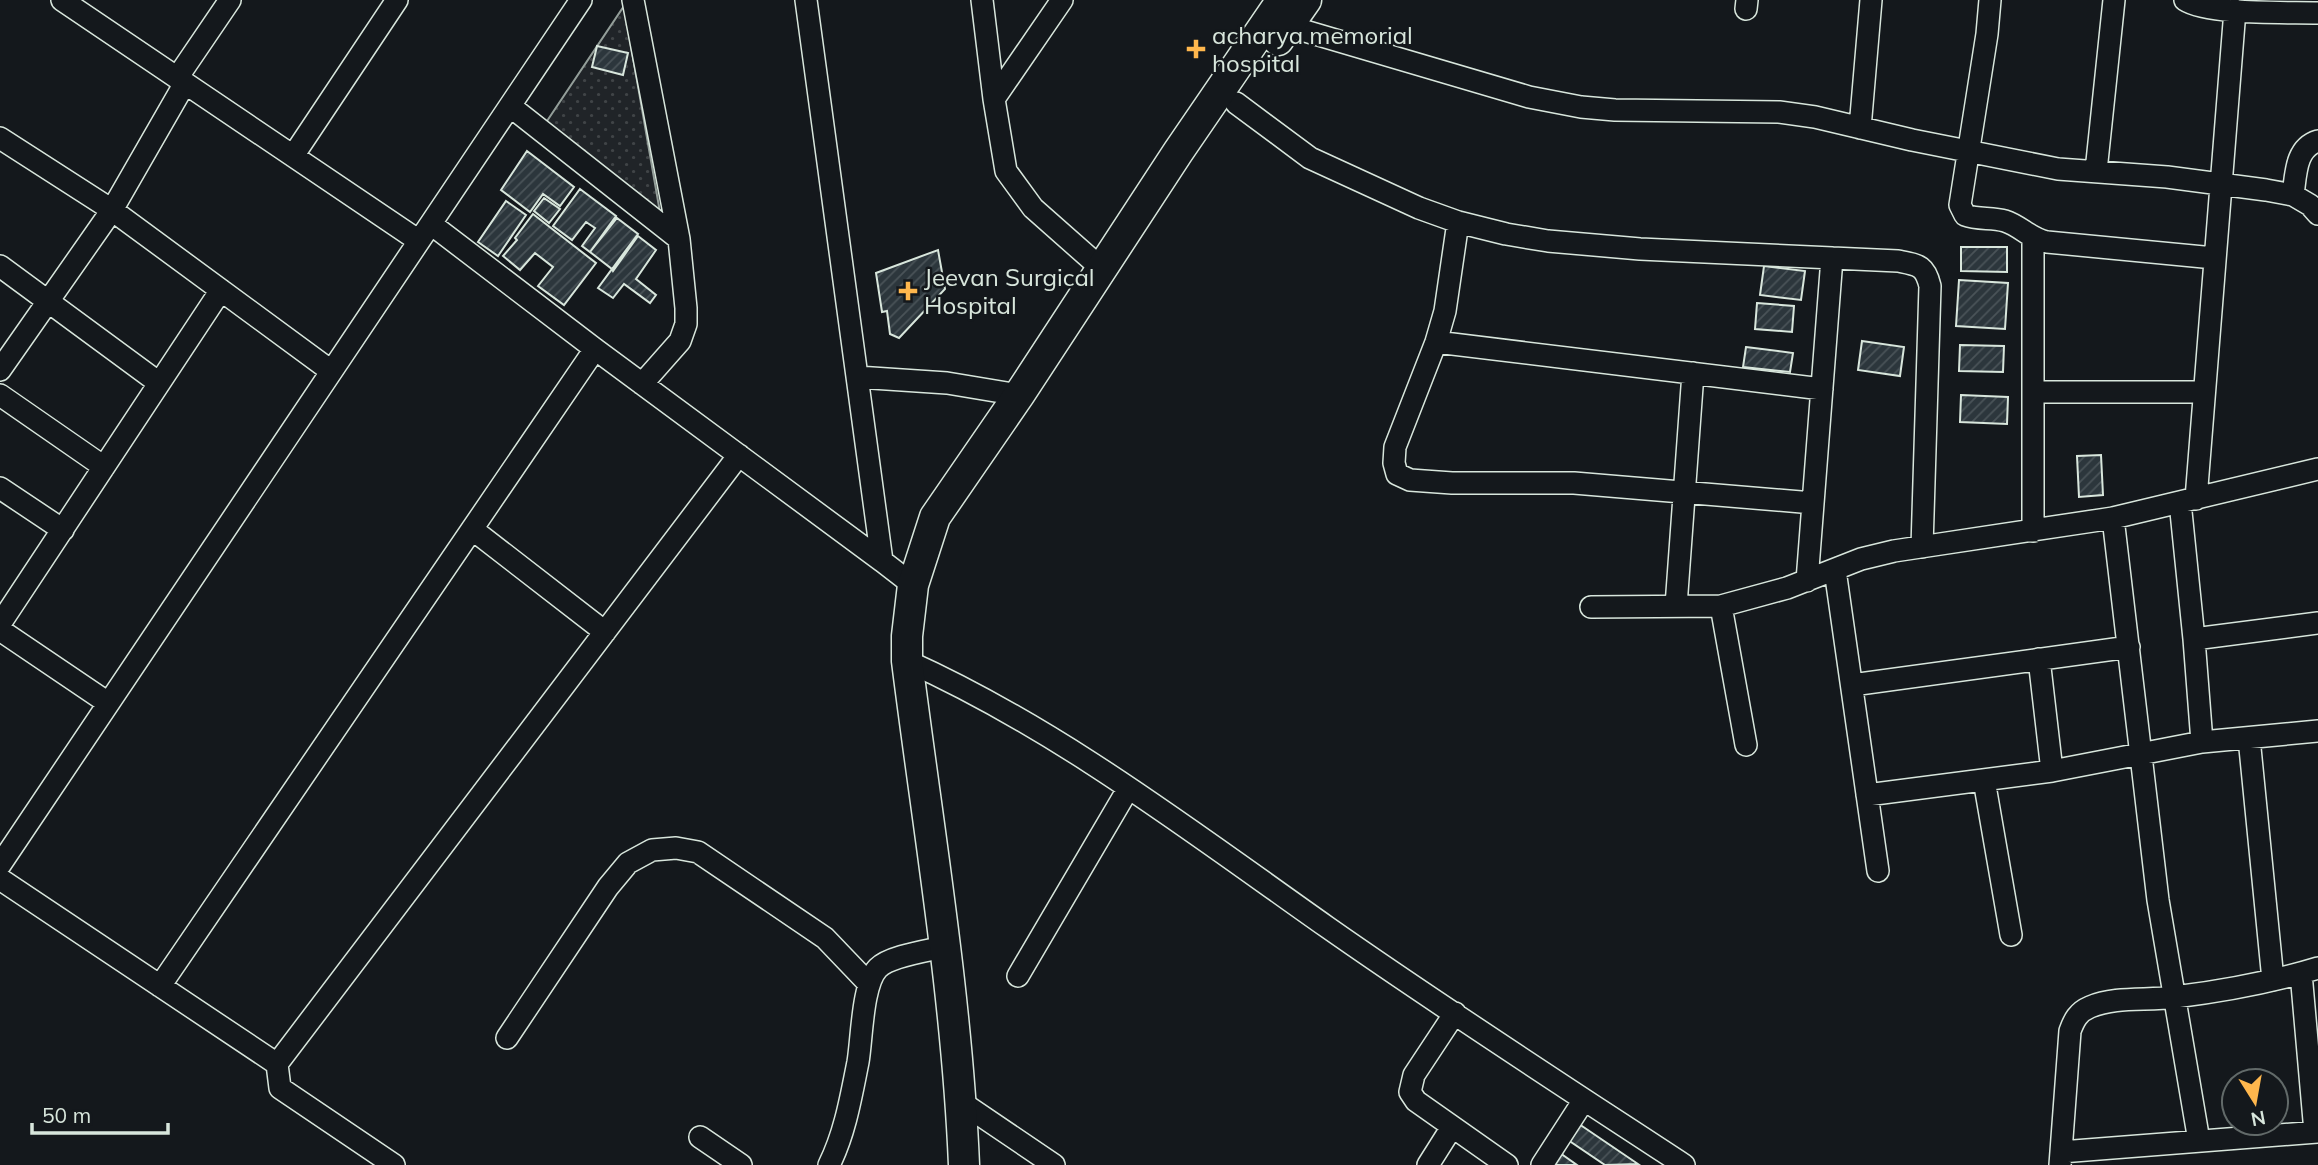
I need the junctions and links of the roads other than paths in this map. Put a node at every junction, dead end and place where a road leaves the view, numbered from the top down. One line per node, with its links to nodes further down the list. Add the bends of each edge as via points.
1 (62, 0): 17 (street)
2 (230, 0): 17 (street)
3 (397, 0): 25 (street)
4 (581, 0): 20 (street)
5 (633, 0): 33 (street)
6 (806, 0): 46 (street)
7 (982, 0): 18 (street)
8 (1062, 0): 18 (street)
9 (1306, 0): 15 (highway)
10 (1871, 0): 21 (street)
11 (1990, 0): 24 (street)
12 (2115, 0): 26 (street)
13 (2185, 0): 14 (street)
14 (2235, 10): 16 (street); 27 (street)
15 (1285, 13): 19 (highway); 21 (street, via 1529,97 1615,110 1779,112); 38 (highway, via 1178,152)
16 (2318, 13)
17 (181, 80): 25 (street); 29 (street)
18 (994, 99): 38 (street, via 1006,171 1033,208)
19 (1236, 103): 31 (street, via 1310,158); 68 (highway, via 952,529)
20 (510, 106): 32 (street); 33 (street)
21 (1860, 128): 24 (street)
22 (0, 138): 29 (street)
23 (2318, 141): 28 (street, via 2301,153)
24 (1968, 152): 26 (street, via 2058,169); 34 (street, via 1960,205 1965,215 2004,221)
25 (293, 156): 32 (street)
26 (2096, 171): 27 (street)
27 (2220, 184): 28 (street); 36 (street)
28 (2293, 195): 30 (street)
29 (112, 210): 39 (street); 40 (street)
30 (2318, 214)
31 (1458, 222): 35 (street, via 1548,241); 41 (street)
32 (425, 232): 42 (street); 44 (street)
33 (679, 239): 48 (street, via 686,324 680,341)
34 (2034, 239): 36 (street); 50 (street)
35 (1832, 258): 49 (street); 65 (street, via 1898,261 1917,265 1927,273)
36 (2214, 258): 51 (street)
37 (0, 266): 40 (street)
38 (1102, 269): 53 (highway)
39 (221, 290): 44 (street); 47 (street)
40 (49, 300): 43 (street); 47 (street)
41 (1436, 342): 45 (street); 58 (street, via 1395,447 1397,474 1410,480 1574,483)
42 (594, 349): 48 (street); 62 (street)
43 (0, 370)
44 (331, 371): 82 (street)
45 (1693, 373): 49 (street); 58 (street)
46 (857, 377): 53 (street, via 947,383); 66 (street)
47 (159, 383): 55 (street)
48 (642, 384): 54 (street)
49 (1822, 388): 60 (street)
50 (2032, 392): 51 (street); 64 (street)
51 (2204, 392): 59 (street)
52 (0, 395): 55 (street)
53 (1019, 395): 68 (highway, via 935,517)
54 (739, 455): 66 (street); 76 (street)
55 (104, 467): 63 (street)
56 (2318, 469): 59 (street)
57 (0, 488): 63 (street)
58 (1683, 491): 60 (street); 70 (street)
59 (2188, 500): 61 (street); 77 (street)
60 (1813, 503): 69 (street)
61 (2113, 518): 64 (street); 78 (street)
62 (471, 529): 76 (street); 101 (street)
63 (62, 530): 74 (street)
64 (2033, 531): 65 (street)
65 (1922, 547): 67 (street, via 1861,559)
66 (882, 561): 68 (street)
67 (1835, 570): 69 (street); 81 (street)
68 (918, 573): 80 (highway)
69 (1807, 581): 71 (street)
70 (1676, 606): 71 (street); 72 (street)
71 (1721, 606): 86 (street)
72 (1591, 607)
73 (2318, 623): 77 (street)
74 (0, 624)
75 (0, 631): 82 (street)
76 (605, 632): 105 (street)
77 (2194, 639): 85 (street)
78 (2129, 647): 79 (street); 87 (street)
79 (2039, 659): 81 (street); 88 (street)
80 (907, 661): 90 (street, via 1022,720); 96 (highway)
81 (1852, 685): 91 (street)
82 (108, 704): 92 (street)
83 (2318, 731): 84 (street)
84 (2249, 738): 85 (street); 99 (street)
85 (2202, 742): 87 (street)
86 (1746, 745)
87 (2141, 752): 88 (street); 102 (street)
88 (2052, 771): 89 (street)
89 (1984, 780): 91 (street); 95 (street)
90 (1128, 789): 98 (street); 103 (street)
91 (1867, 795): 93 (street)
92 (0, 865)
93 (1878, 871)
94 (0, 880): 101 (street)
95 (2011, 935)
96 (944, 947): 100 (street, via 889,961 877,969); 107 (highway)
97 (2310, 970): 99 (street); 109 (street)
98 (1018, 976)
99 (2273, 980): 102 (street)
100 (869, 984): 104 (street, via 825,938 698,852 652,850 628,863 608,887); 115 (street, via 846,1122)
101 (160, 986): 105 (street)
102 (2174, 998): 111 (street); 112 (street, via 2106,1002 2075,1017 2067,1055)
103 (1455, 1013): 106 (street); 108 (street, via 1410,1083 1416,1101)
104 (507, 1038)
105 (277, 1064): 113 (street, via 280,1088)
106 (1584, 1100): 120 (street); 121 (street)
107 (961, 1102): 116 (highway); 117 (street)
108 (1452, 1128): 118 (street); 119 (street)
109 (2316, 1132): 111 (street)
110 (700, 1137): 114 (street)
111 (2199, 1141): 112 (street)
112 (2060, 1158)
113 (394, 1165)
114 (741, 1165)
115 (829, 1165)
116 (964, 1165)
117 (1054, 1165)
118 (1428, 1165)
119 (1507, 1165)
120 (1542, 1165)
121 (1684, 1165)

